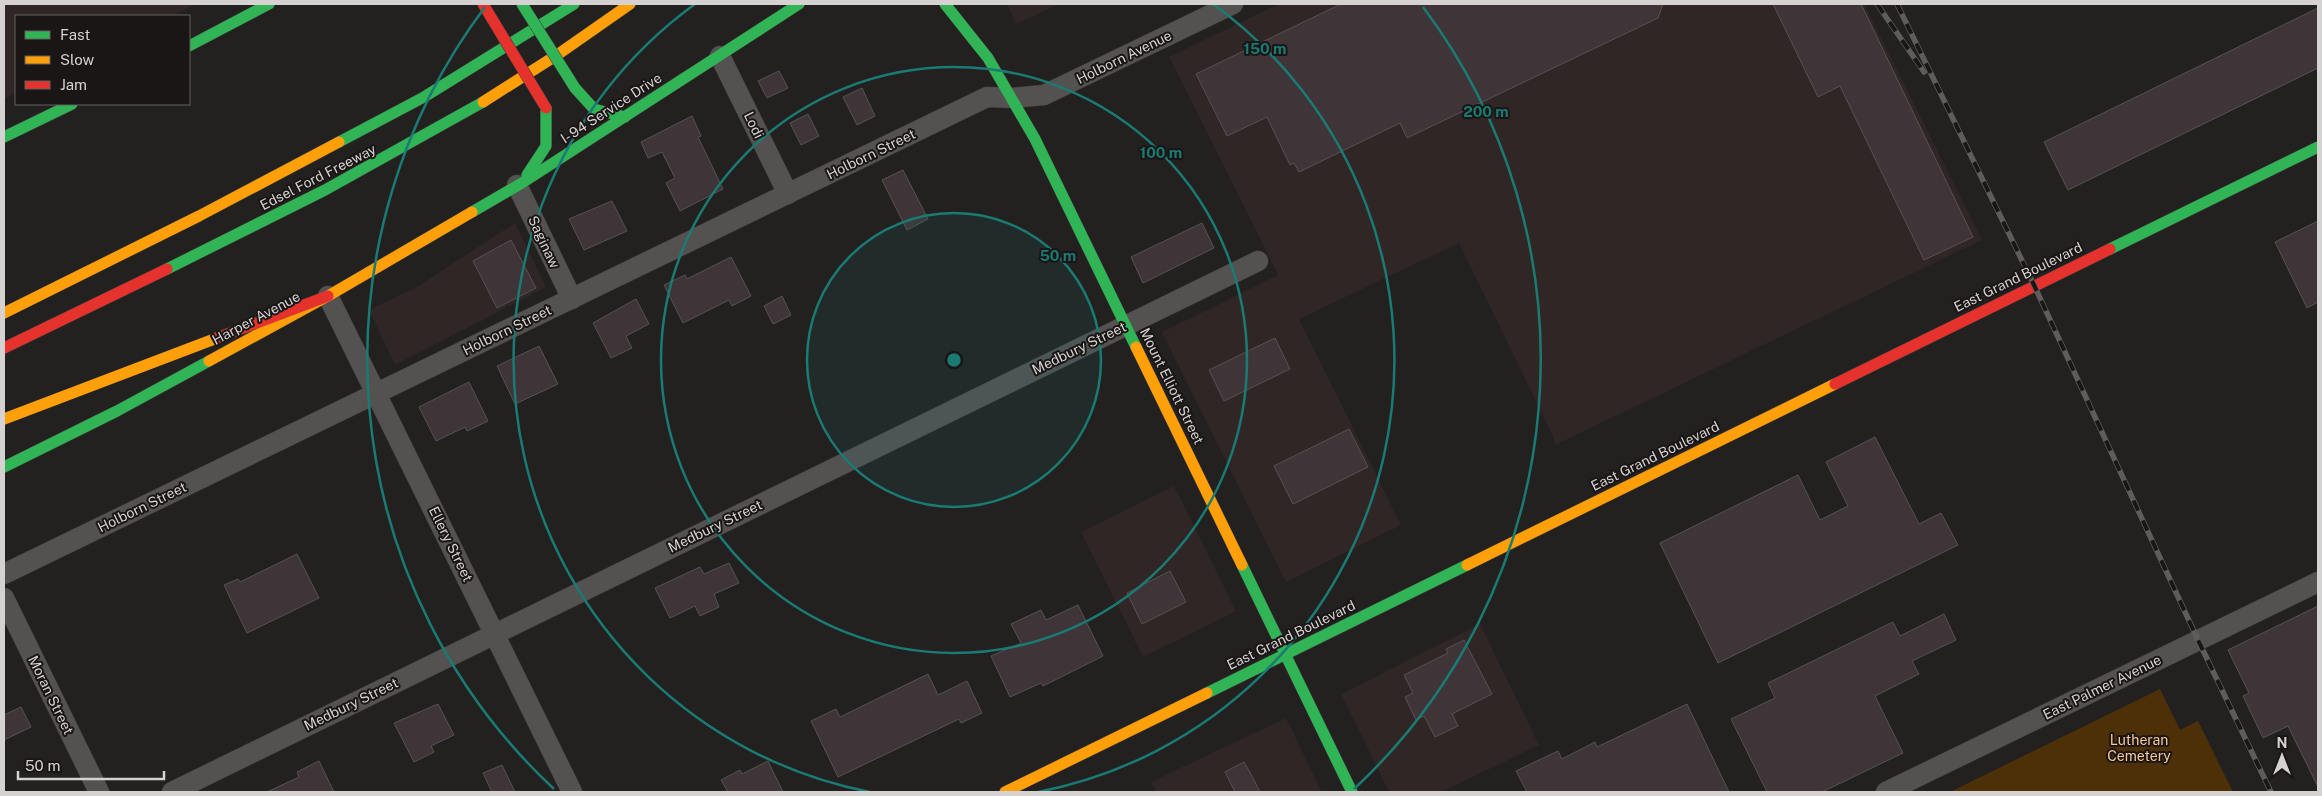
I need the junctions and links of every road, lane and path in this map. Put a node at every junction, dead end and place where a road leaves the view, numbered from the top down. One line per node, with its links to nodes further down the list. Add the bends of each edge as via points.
1 (269, 4): 9 (main road)
2 (483, 4): 16 (main road, bridge, via 546,108 546,146)
3 (522, 4): 13 (main road, bridge, via 575,88 594,109)
4 (574, 4): 21 (main road, Edsel Ford Freeway, via 424,97 199,216)
5 (630, 4): 23 (main road, Edsel Ford Freeway, via 431,134 343,182)
6 (799, 4): 10 (main road)
7 (946, 4): 11 (main road, Mount Elliott Street, via 988,58)
8 (1233, 4): 11 (street, Holborn Avenue, via 1044,95)
9 (190, 45)
10 (720, 56): 13 (main road, I- 94 Service Drive); 17 (street, Lodi)
11 (1012, 98): 17 (street, Holborn Street, via 987,97); 22 (main road, Mount Elliott Street)
12 (70, 105): 14 (main road)
13 (626, 116): 16 (main road, I- 94 Service Drive)
14 (4, 137)
15 (2318, 147): 31 (main road, East Grand Boulevard)
16 (520, 184): 19 (main road, Harper Avenue); 20 (street, Saginaw)
17 (788, 194): 20 (street, Holborn Street)
18 (1258, 260): 22 (street, Medbury Street)
19 (328, 296): 24 (street, Ellery Street); 25 (main road); 26 (main road, Harper Avenue, via 117,411)
20 (572, 299): 24 (street, Holborn Street)
21 (4, 313)
22 (1125, 325): 30 (street, Medbury Street); 31 (main road, Mount Elliott Street)
23 (4, 348)
24 (376, 393): 27 (street, Holborn Street); 30 (street, Ellery Street)
25 (4, 419)
26 (4, 467)
27 (4, 574)
28 (2318, 582): 37 (street, East Palmer Avenue)
29 (4, 598): 32 (street, Moran Street)
30 (494, 634): 33 (street, Medbury Street); 34 (street, Ellery Street)
31 (1286, 654): 35 (main road, East Grand Boulevard); 36 (main road, Mount Elliott Street)
32 (99, 792)
33 (172, 792)
34 (572, 792)
35 (1005, 792)
36 (1352, 792)
37 (1886, 792)

